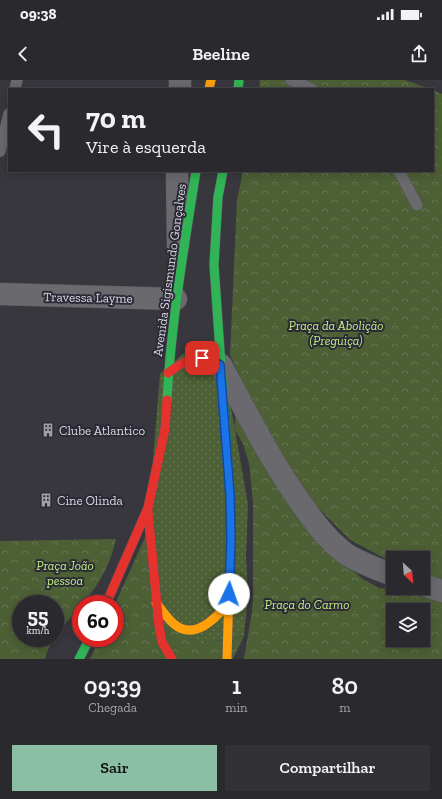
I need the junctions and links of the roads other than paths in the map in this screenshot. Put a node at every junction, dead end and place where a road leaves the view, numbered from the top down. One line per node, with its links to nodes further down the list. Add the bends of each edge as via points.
1 (291, 80): 2 (lane)
2 (310, 88)
3 (8, 118): 4 (lane)
4 (0, 151)
5 (178, 172): 10 (street)
6 (196, 172): 10 (main road, Avenida Sigismundo Gonçalves)
7 (223, 172): 13 (main road, via 218,197 214,264)
8 (400, 172): 9 (lane)
9 (418, 205)
10 (179, 273): 12 (main road, Avenida Sigismundo Gonçalves)
11 (0, 294): 12 (street, Travessa Layme)
12 (176, 299): 14 (main road, Avenida Sigismundo Gonçalves)
13 (220, 365): 14 (main road, via 202,358 177,365); 16 (street, via 287,484 317,528 346,554); 21 (main road, via 230,495)
14 (168, 373): 15 (main road, Avenida Sigismundo Gonçalves, via 165,429)
15 (148, 508): 19 (main road); 20 (main road)
16 (386, 573)
17 (430, 587): 18 (street)
18 (442, 591)
19 (110, 595)
20 (156, 603): 21 (main road, via 179,628 188,630 200,628 210,622); 24 (main road, via 162,642)
21 (228, 604): 25 (main road)
22 (85, 647): 23 (main road)
23 (79, 659)
24 (172, 659)
25 (227, 659)

